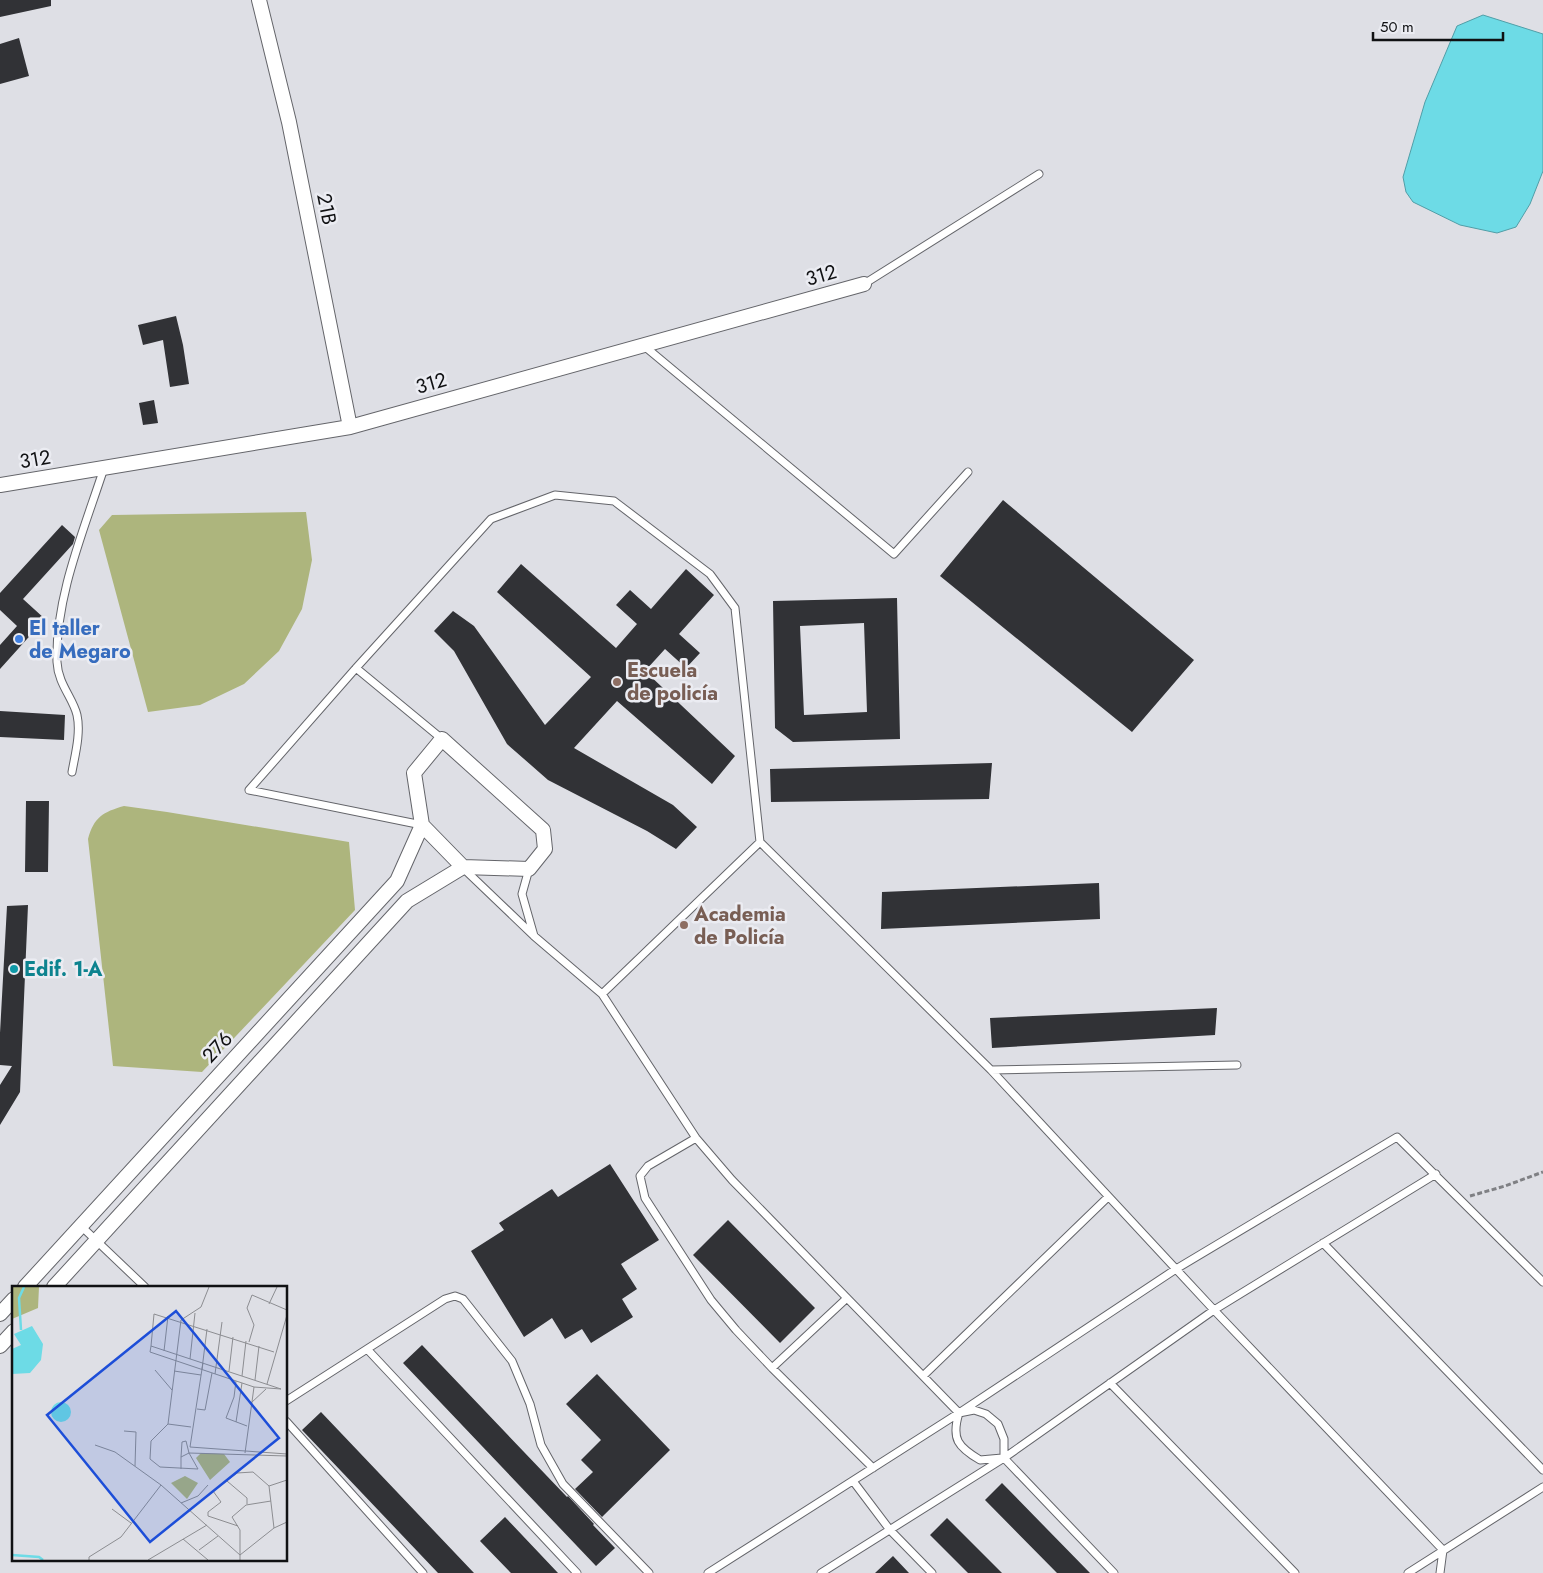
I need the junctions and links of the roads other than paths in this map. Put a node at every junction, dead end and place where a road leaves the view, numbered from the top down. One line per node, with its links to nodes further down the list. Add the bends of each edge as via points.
1 (259, 0): 5 (street, 21B, via 290,122)
2 (1039, 174): 3 (lane)
3 (864, 284): 4 (street, 312)
4 (644, 345): 5 (street, 312); 7 (lane, via 894,554)
5 (350, 427): 6 (street, 312)
6 (104, 468): 8 (street, 312); 11 (lane, via 66,586 58,628 57,665 77,715)
7 (968, 472)
8 (0, 485)
9 (356, 668): 10 (lane); 12 (lane, via 249,790); 13 (lane, via 491,519 555,495 614,501 710,574 735,608)
10 (442, 739): 12 (street, via 414,773); 15 (street, via 543,830 545,849)
11 (72, 772)
12 (422, 825): 14 (street); 23 (street, 276, via 397,881)
13 (760, 842): 17 (lane); 19 (lane)
14 (463, 867): 15 (street); 16 (lane); 24 (street, 276, via 407,901)
15 (529, 869): 16 (lane, via 522,894)
16 (534, 936): 17 (lane)
17 (602, 994): 20 (lane)
18 (1237, 1065): 19 (lane)
19 (991, 1070): 22 (lane)
20 (696, 1138): 31 (lane, via 732,1180); 38 (lane, via 648,1166 640,1176 644,1198 711,1300)
21 (1436, 1174): 25 (lane); 26 (lane, via 1397,1137); 27 (lane)
22 (1108, 1197): 26 (lane); 39 (lane)
23 (80, 1226): 24 (lane); 28 (street, 276)
24 (96, 1241): 29 (street, 276); 30 (lane)
25 (1324, 1243): 33 (lane); 46 (lane)
26 (1176, 1269): 33 (lane); 42 (lane)
27 (1543, 1282)
28 (26, 1286)
29 (55, 1286)
30 (143, 1286)
31 (847, 1298): 38 (lane); 39 (lane)
32 (12, 1301): 34 (street)
33 (1214, 1310): 40 (lane); 50 (lane)
34 (0, 1314)
35 (12, 1333): 36 (street)
36 (0, 1346)
37 (367, 1349): 41 (lane); 52 (lane); 53 (lane, via 445,1299 455,1296 463,1300 512,1361 542,1444 563,1484)
38 (772, 1368): 45 (lane)
39 (922, 1376): 42 (lane)
40 (1110, 1383): 44 (lane); 58 (lane)
41 (288, 1400)
42 (959, 1413): 44 (lane, via 974,1410 986,1414 998,1424 1004,1439); 44 (lane, via 955,1426 961,1446 980,1460); 45 (lane)
43 (288, 1423): 51 (lane)
44 (1004, 1458): 49 (lane); 57 (lane)
45 (873, 1468): 47 (lane)
46 (1543, 1470)
47 (853, 1481): 49 (lane); 54 (lane)
48 (1543, 1487): 50 (lane)
49 (890, 1530): 55 (lane); 56 (lane)
50 (1443, 1550): 59 (lane); 60 (lane)
51 (420, 1572)
52 (577, 1573)
53 (649, 1573)
54 (708, 1573)
55 (821, 1573)
56 (932, 1573)
57 (1114, 1573)
58 (1295, 1573)
59 (1408, 1573)
60 (1440, 1573)

